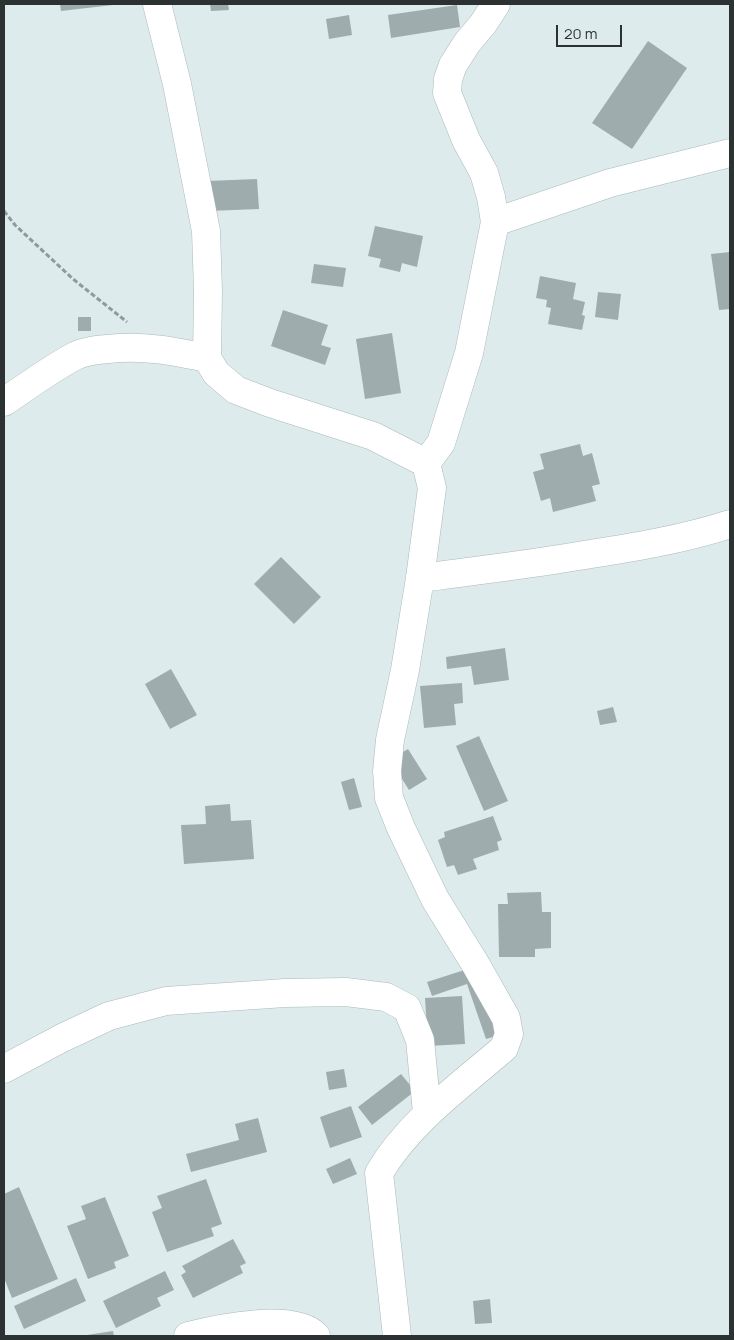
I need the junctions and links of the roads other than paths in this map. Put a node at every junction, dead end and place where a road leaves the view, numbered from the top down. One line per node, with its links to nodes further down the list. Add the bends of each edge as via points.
1 (157, 4): 5 (street, via 177,84 206,232)
2 (496, 4): 4 (street, via 453,65 447,93 484,174)
3 (730, 153): 4 (street, via 610,183)
4 (495, 222): 7 (street, via 469,353 441,444)
5 (207, 358): 6 (street, via 161,349 94,350 76,356); 7 (street, via 216,373 236,390 374,436)
6 (4, 402)
7 (426, 462): 9 (street, via 432,488)
8 (730, 524): 9 (street, via 699,534 613,551)
9 (420, 578): 11 (street, via 390,740 389,798 435,899 506,1018 509,1034 504,1048)
10 (4, 1069): 11 (street, via 109,1016 166,1001 346,992 386,998 406,1008 420,1040)
11 (427, 1113): 14 (street, via 388,1156 379,1173)
12 (188, 1336): 13 (street, via 246,1325 274,1324 298,1326)
13 (316, 1336)
14 (397, 1336)

